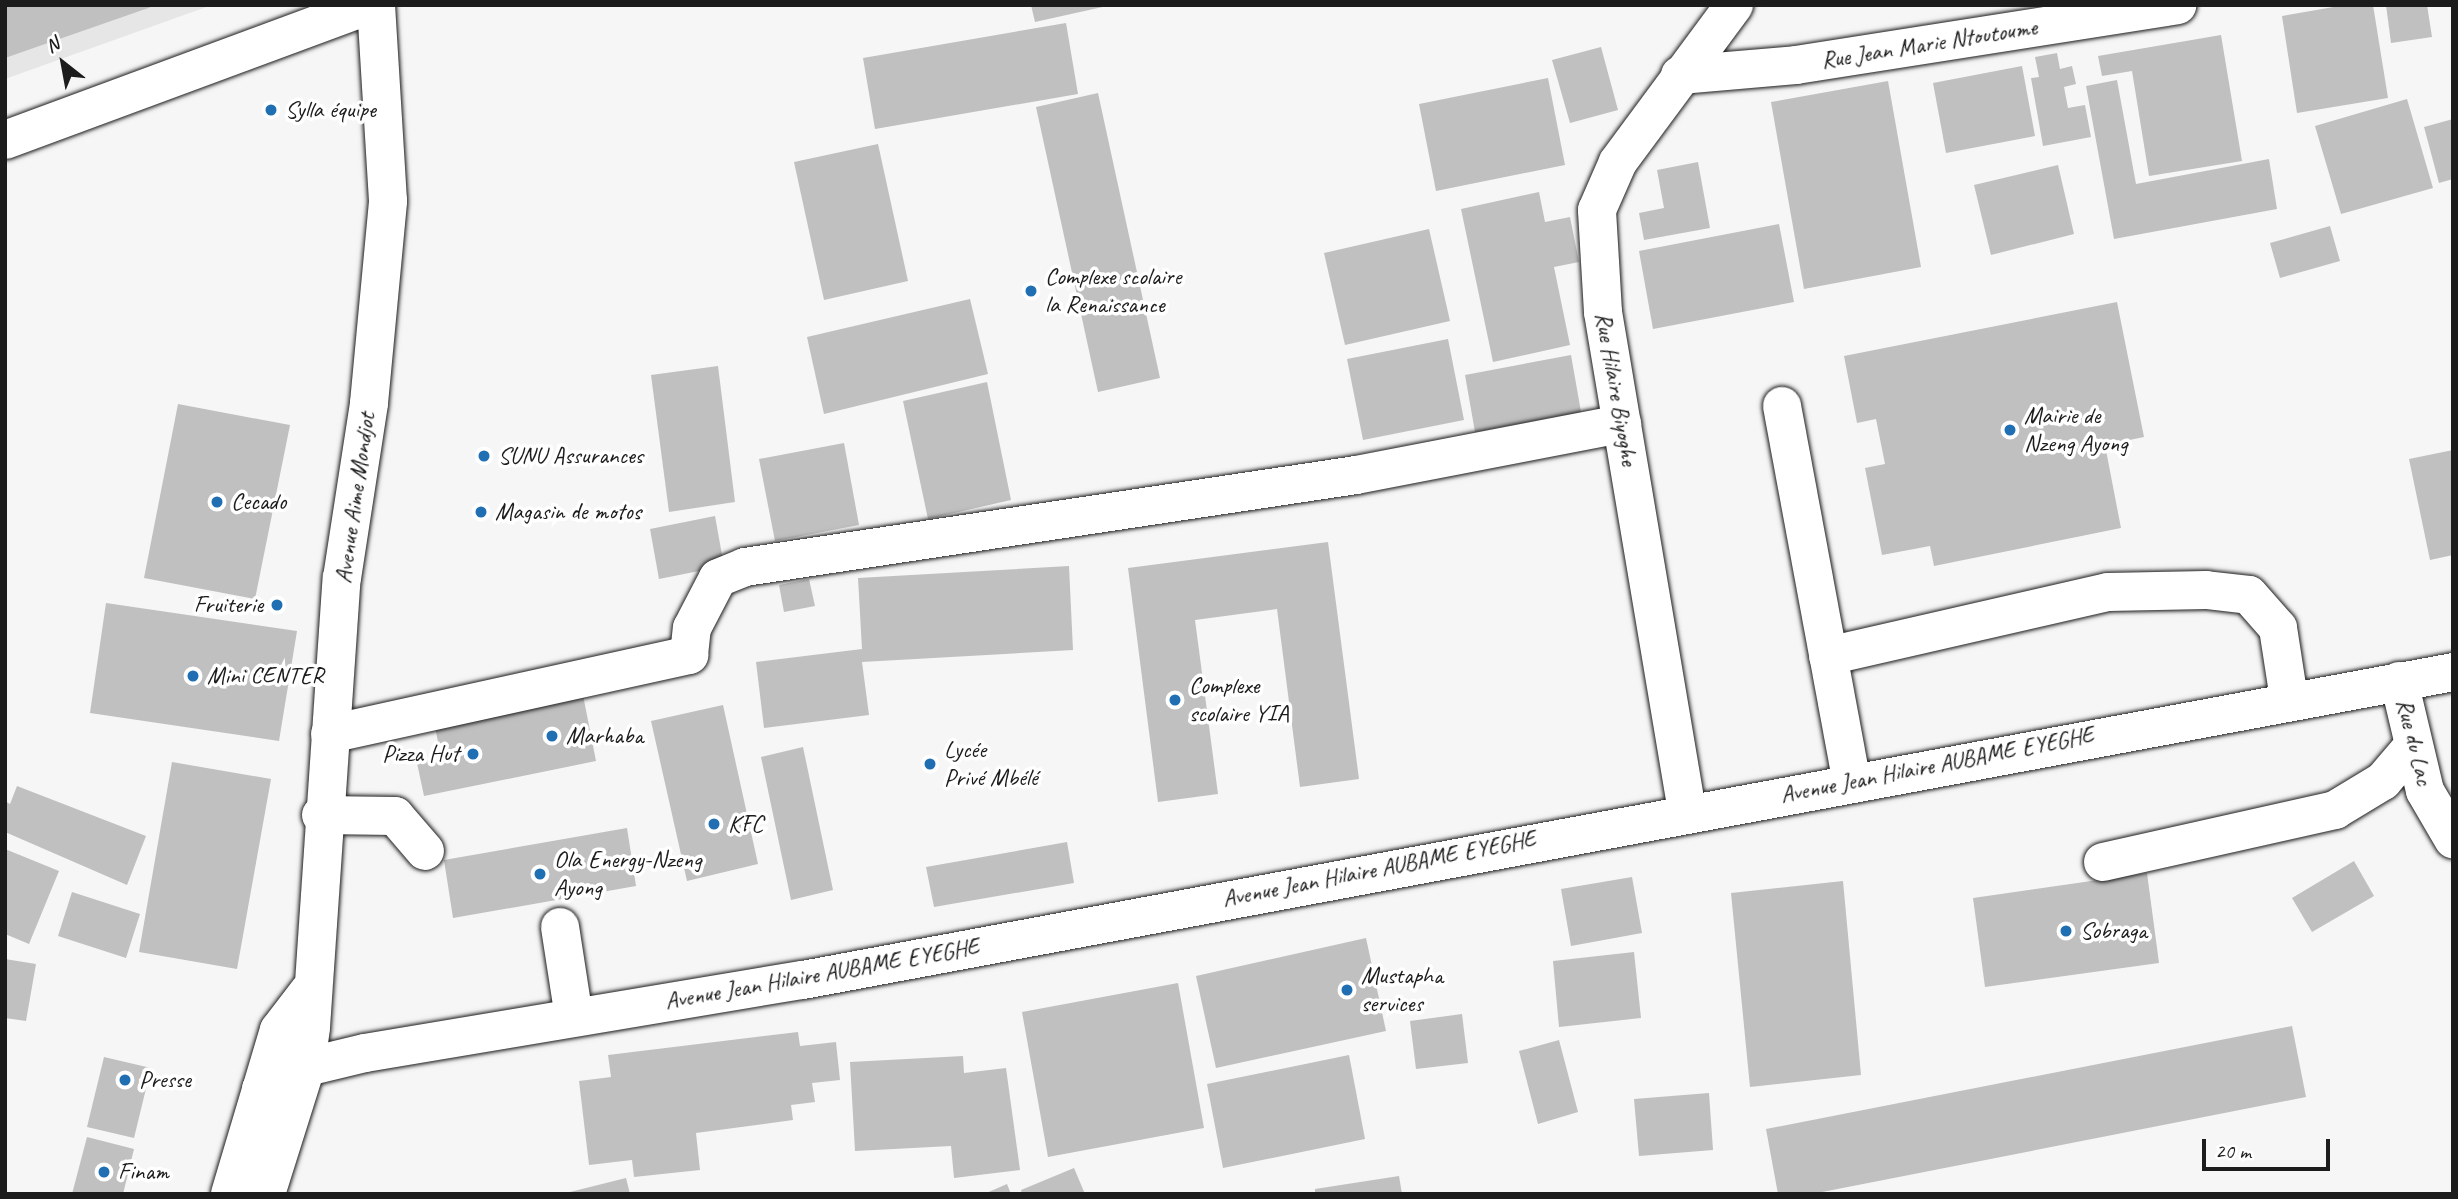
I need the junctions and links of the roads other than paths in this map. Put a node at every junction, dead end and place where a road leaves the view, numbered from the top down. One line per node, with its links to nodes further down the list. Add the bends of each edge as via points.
1 (370, 5): 6 (main road)
2 (376, 5): 13 (main road, Avenue Aime Mondjot, via 388,201 369,403 342,578)
3 (1734, 5): 5 (main road, Rue Hilaire Biyoghe)
4 (2177, 5): 5 (main road, Rue Jean Marie Ntoutoume, via 1796,65)
5 (1680, 75): 8 (main road, Rue Hilaire Biyoghe, via 1618,162 1597,210 1595,258)
6 (5, 139)
7 (1782, 406): 9 (main road)
8 (1622, 424): 13 (main road, via 1356,475 745,567 718,578 692,628 689,655); 16 (main road, Rue Hilaire Biyoghe)
9 (1828, 656): 12 (main road, via 2108,592 2206,590 2249,595 2278,628); 15 (main road)
10 (2453, 672): 11 (main road, Avenue Jean Hilaire AUBAME EYEGHE)
11 (2399, 681): 12 (main road, Avenue Jean Hilaire AUBAME EYEGHE); 14 (main road, Rue du Lac)
12 (2289, 699): 15 (main road, Avenue Jean Hilaire AUBAME EYEGHE)
13 (330, 734): 17 (main road, Avenue Aime Mondjot)
14 (2412, 747): 18 (main road, Rue du Lac, via 2425,791); 20 (main road, via 2383,781 2335,810)
15 (1851, 780): 16 (main road, Avenue Jean Hilaire AUBAME EYEGHE)
16 (1687, 811): 23 (main road, Avenue Jean Hilaire AUBAME EYEGHE, via 803,980)
17 (321, 815): 19 (main road, via 395,816); 22 (main road, Avenue Aime Mondjot)
18 (2453, 839)
19 (425, 851)
20 (2103, 862)
21 (560, 927): 23 (main road)
22 (309, 991): 24 (main road, Avenue Aime Mondjot); 25 (main road, via 279,1030)
23 (574, 1017): 24 (main road, Avenue Jean Hilaire AUBAME EYEGHE)
24 (306, 1067): 25 (main road, Avenue Jean Hilaire AUBAME EYEGHE); 27 (main road, Avenue Aime Mondjot)
25 (261, 1089): 26 (main road)
26 (230, 1194)
27 (266, 1194)

